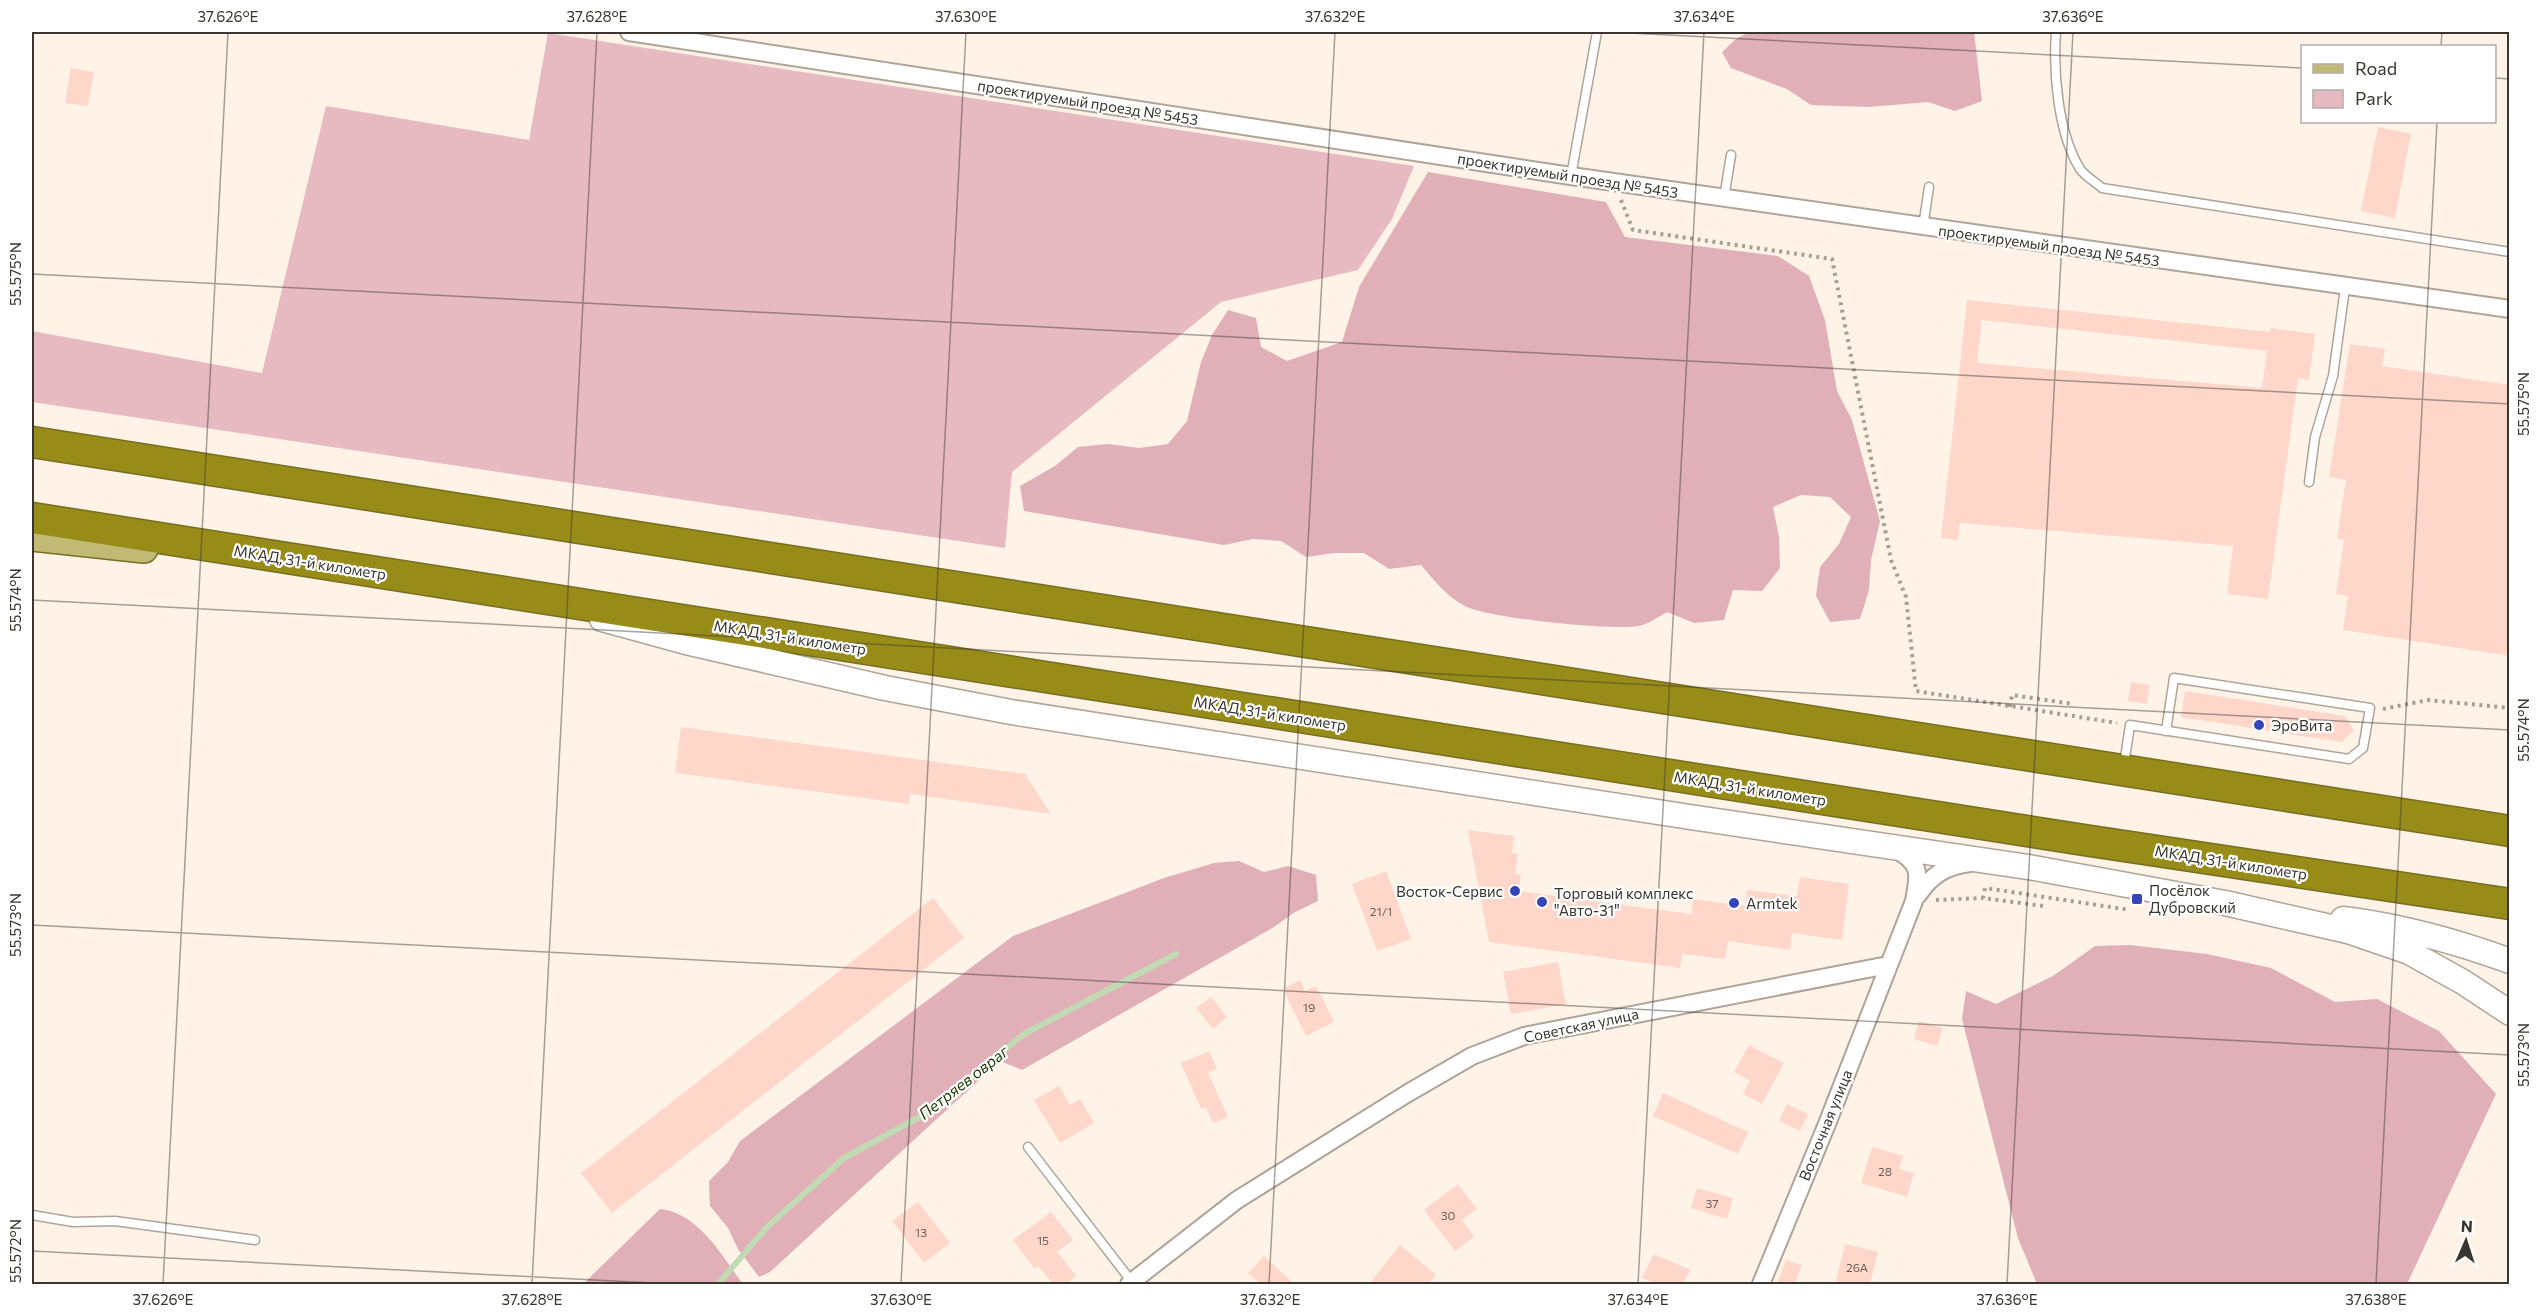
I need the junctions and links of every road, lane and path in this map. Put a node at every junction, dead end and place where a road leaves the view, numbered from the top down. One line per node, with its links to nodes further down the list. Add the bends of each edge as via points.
1 (629, 32): 5 (street, проектируемый проезд № 5453)
2 (1597, 32): 5 (lane)
3 (2056, 32): 10 (lane, via 2054,60 2064,132 2081,171 2102,188)
4 (1731, 155): 8 (lane)
5 (1571, 176): 6 (street, проектируемый проезд № 5453)
6 (1614, 182): 8 (street, проектируемый проезд № 5453); 22 (path, via 1632,230 1832,259 1891,560 1906,597 1916,691)
7 (1929, 187): 9 (lane)
8 (1724, 199): 9 (street, проектируемый проезд № 5453)
9 (1923, 227): 11 (street, проектируемый проезд № 5453)
10 (2510, 252)
11 (2345, 288): 12 (street, проектируемый проезд № 5453); 16 (lane, via 2332,376 2315,437)
12 (2510, 309)
13 (32, 430): 15 (main road)
14 (32, 442): 15 (highway)
15 (92, 452): 27 (highway)
16 (2309, 482)
17 (32, 518): 19 (highway, МКАД, 31-й километр)
18 (32, 537): 19 (main road)
19 (379, 573): 20 (highway, МКАД, 31-й километр)
20 (510, 593): 29 (main road, via 686,642 885,688 1011,712); 34 (highway, МКАД, 31-й километр)
21 (2073, 704): 22 (path, via 2012,695)
22 (2010, 707): 25 (path)
23 (2510, 708): 24 (path, via 2428,700)
24 (2369, 712): 26 (lane, via 2363,748 2349,759); 26 (lane, via 2370,708 2174,678)
25 (2130, 725): 26 (lane); 27 (lane)
26 (2166, 731)
27 (2123, 769): 28 (highway)
28 (2510, 831)
29 (1891, 847): 30 (main road); 32 (street, via 1908,856 1916,866)
30 (1985, 860): 32 (street, via 1940,871 1928,880); 33 (main road)
31 (1983, 898): 32 (path); 35 (path); 36 (path, via 1985,888)
32 (1914, 901): 38 (street)
33 (2225, 903): 37 (main road, via 2377,923 2461,943); 39 (main road, via 2348,931 2409,952)
34 (2510, 904)
35 (2043, 906)
36 (2138, 911)
37 (2510, 961)
38 (1888, 965): 43 (street, Советская улица, via 1524,1036 1472,1056 1237,1200); 44 (street, Восточная улица)
39 (2510, 1013)
40 (1028, 1147): 43 (lane)
41 (32, 1215): 42 (lane, via 73,1222 114,1221)
42 (255, 1240)
43 (1130, 1283)
44 (1761, 1284)

